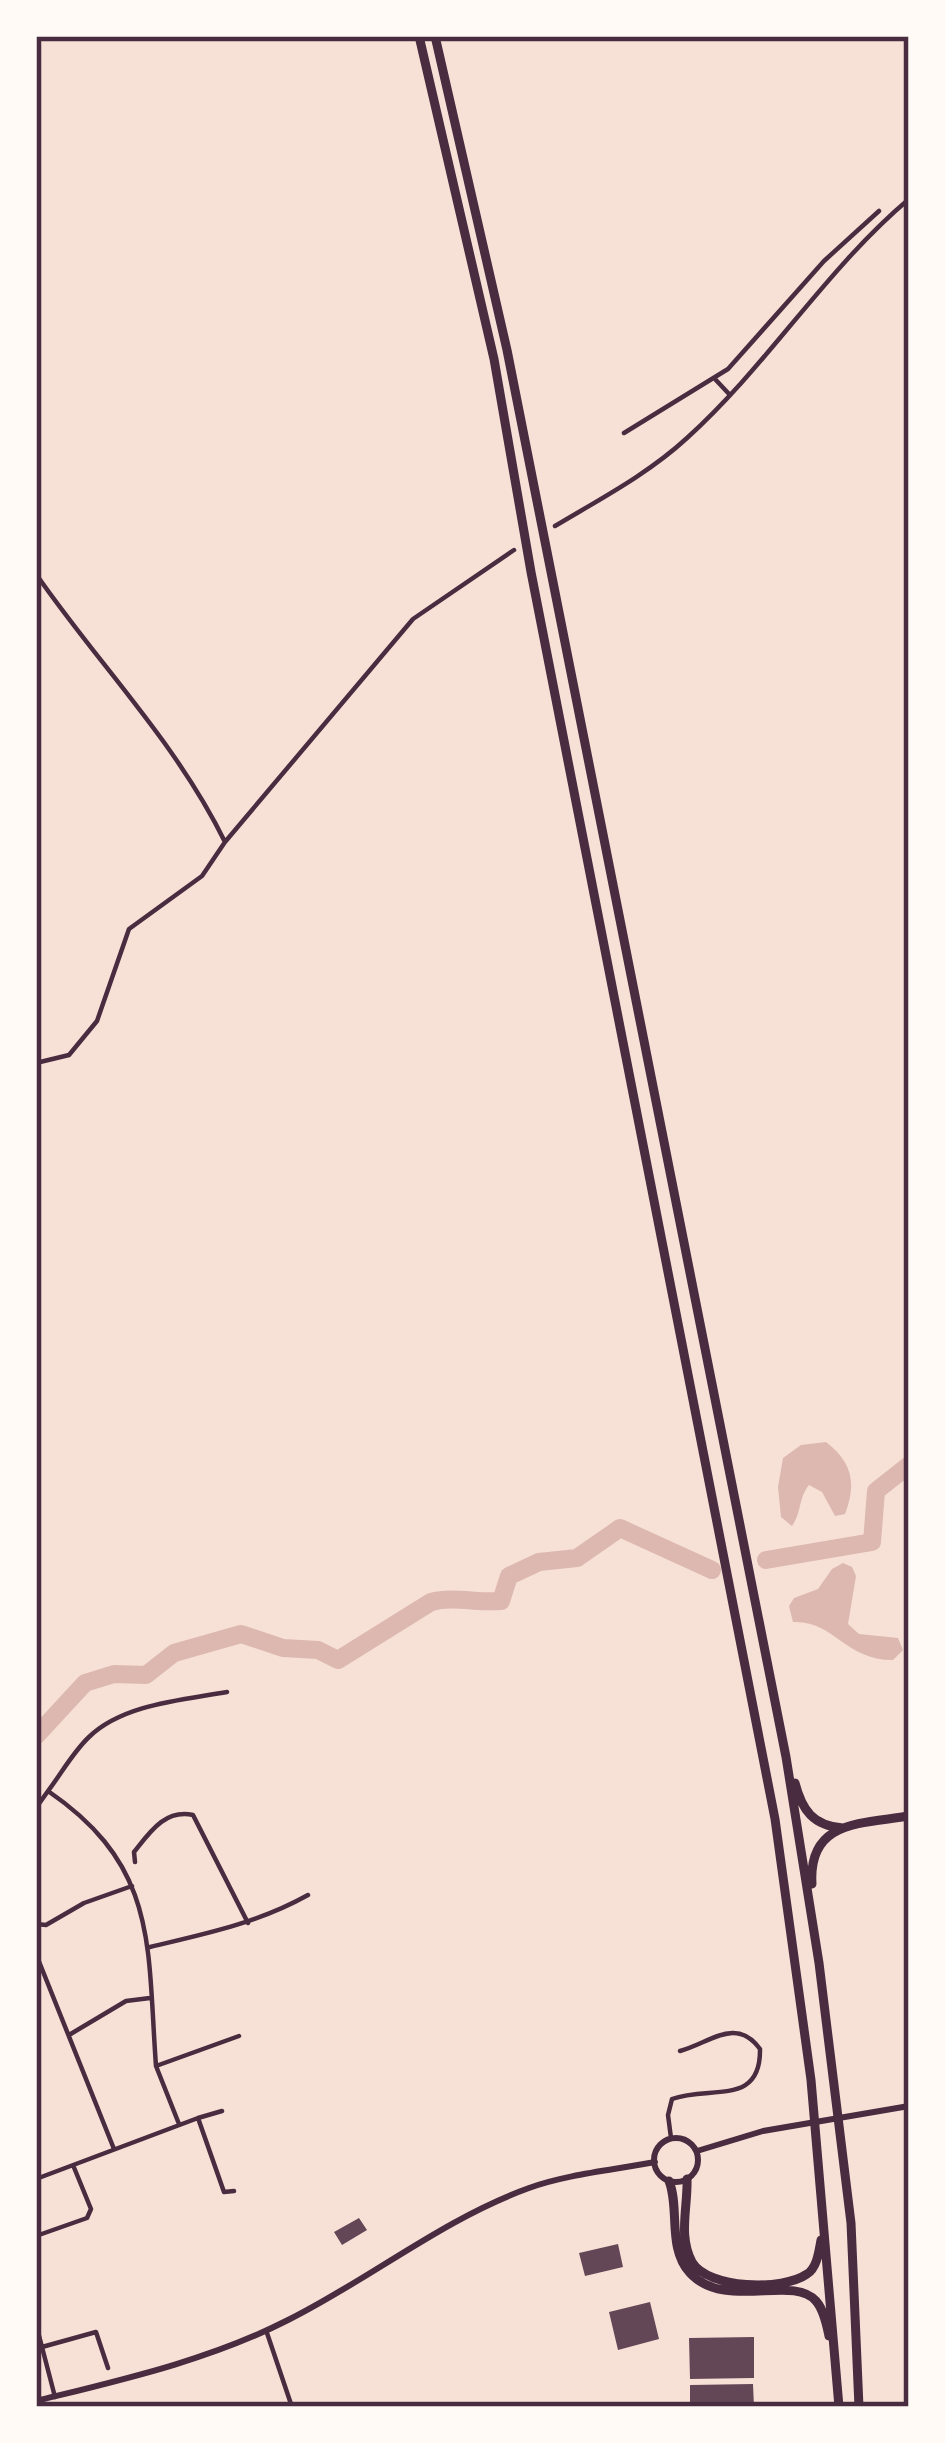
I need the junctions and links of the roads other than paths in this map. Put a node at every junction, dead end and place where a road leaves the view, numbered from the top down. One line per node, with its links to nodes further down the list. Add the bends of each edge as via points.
1 (419, 36): 48 (highway, via 494,359 775,1819)
2 (435, 36): 16 (highway, via 507,350)
3 (909, 199): 6 (street)
4 (880, 211): 5 (street)
5 (824, 261): 6 (street); 7 (street)
6 (836, 272): 8 (street)
7 (714, 377): 8 (street); 9 (street)
8 (730, 394): 10 (street, via 637,477)
9 (624, 434)
10 (555, 526)
11 (514, 550): 13 (street, via 413,619)
12 (36, 574): 13 (street, via 154,724)
13 (225, 842): 14 (street, via 202,876 129,929 97,1021 69,1055)
14 (36, 1063)
15 (227, 1692): 17 (street, via 110,1722 88,1737)
16 (785, 1757): 20 (highway, via 806,1813); 28 (highway)
17 (48, 1791): 18 (street); 22 (street, via 83,1815)
18 (36, 1808)
19 (909, 1816): 20 (highway)
20 (843, 1828): 28 (highway, via 821,1840 811,1861)
21 (135, 1862): 24 (street, via 134,1852 162,1820 193,1815)
22 (132, 1886): 25 (street); 26 (street)
23 (308, 1895): 24 (street)
24 (248, 1923): 26 (street)
25 (36, 1924)
26 (150, 1948): 29 (street)
27 (36, 1957): 30 (street)
28 (819, 1963): 60 (highway, via 851,2223)
29 (150, 1998): 30 (street, via 127,2001); 33 (street)
30 (69, 2035): 39 (street)
31 (239, 2036): 33 (street)
32 (680, 2051): 38 (street, via 738,2032 760,2048 759,2067 738,2090 672,2099)
33 (156, 2066): 37 (street)
34 (909, 2106): 40 (main road)
35 (222, 2111): 36 (street)
36 (198, 2118): 37 (street); 46 (street, via 224,2192)
37 (179, 2125): 39 (street)
38 (671, 2138): 40 (main road); 41 (main road)
39 (114, 2149): 42 (street)
40 (697, 2151): 44 (main road)
41 (655, 2162): 45 (main road); 52 (main road, via 530,2187)
42 (73, 2164): 43 (street); 47 (street)
43 (36, 2179)
44 (687, 2179): 45 (main road); 48 (highway, via 690,2259 718,2282 807,2275)
45 (669, 2181): 54 (highway, via 690,2273 735,2294 807,2294 825,2320)
46 (234, 2191)
47 (91, 2209): 49 (street); 50 (street, via 87,2218)
48 (824, 2217): 54 (highway)
49 (100, 2219)
50 (36, 2236)
51 (36, 2324): 53 (street)
52 (266, 2330): 56 (main road); 58 (street)
53 (42, 2347): 55 (street, via 96,2332); 56 (street)
54 (837, 2365): 59 (highway)
55 (108, 2368)
56 (55, 2397): 57 (main road)
57 (36, 2402)
58 (292, 2407)
59 (839, 2407)
60 (860, 2407)

